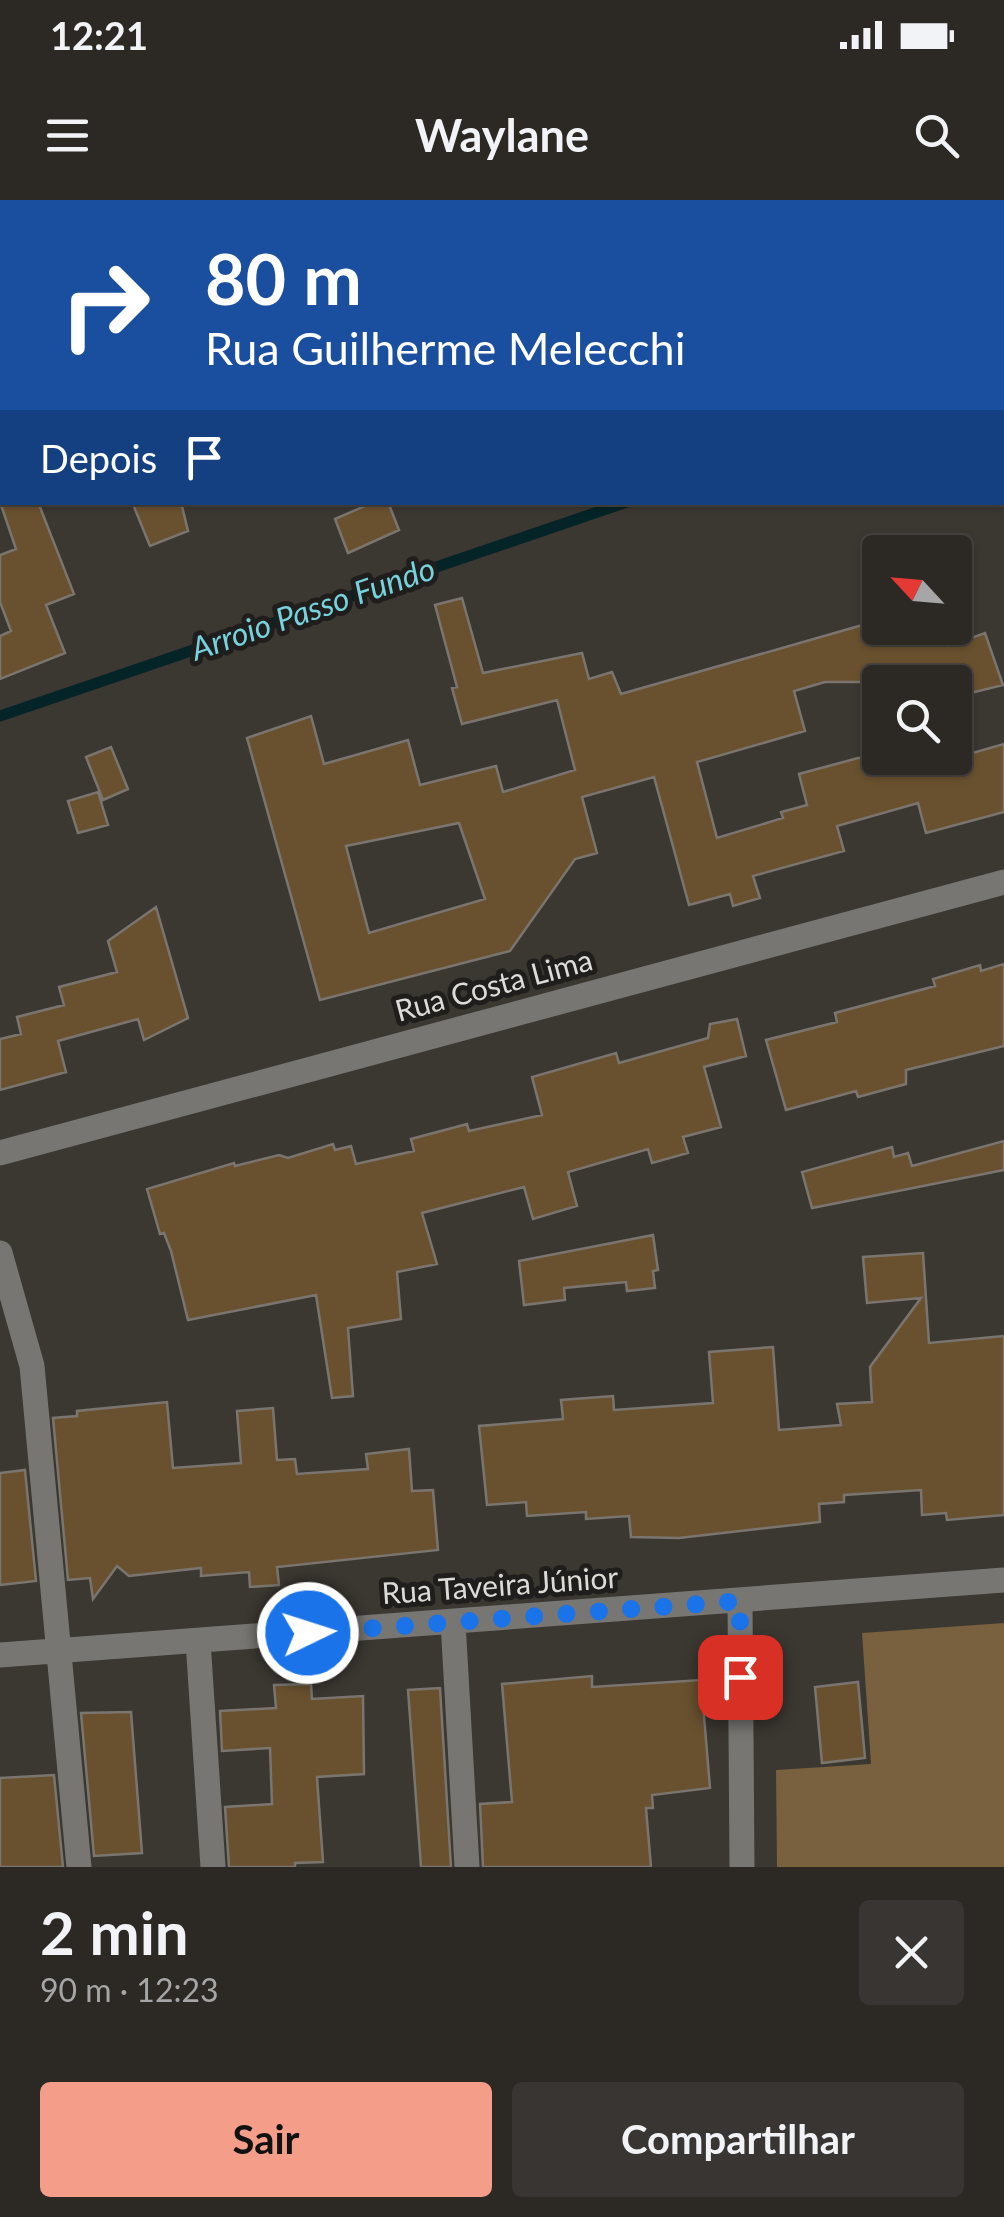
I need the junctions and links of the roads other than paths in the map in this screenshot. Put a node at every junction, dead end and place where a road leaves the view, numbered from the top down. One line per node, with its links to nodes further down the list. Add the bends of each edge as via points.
1 (1004, 882): 2 (street, Rua Costa Lima)
2 (0, 1153)
3 (0, 1253): 8 (street, via 32,1366)
4 (1004, 1580): 5 (street, Rua Taveira Júnior)
5 (740, 1601): 6 (street, Rua Taveira Júnior); 13 (street)
6 (453, 1622): 7 (street, Rua Taveira Júnior); 12 (street)
7 (198, 1641): 8 (street, Rua Taveira Júnior); 11 (street)
8 (62, 1650): 9 (street, Rua Taveira Júnior); 10 (street)
9 (0, 1655)
10 (79, 1867)
11 (213, 1867)
12 (467, 1867)
13 (742, 1867)

